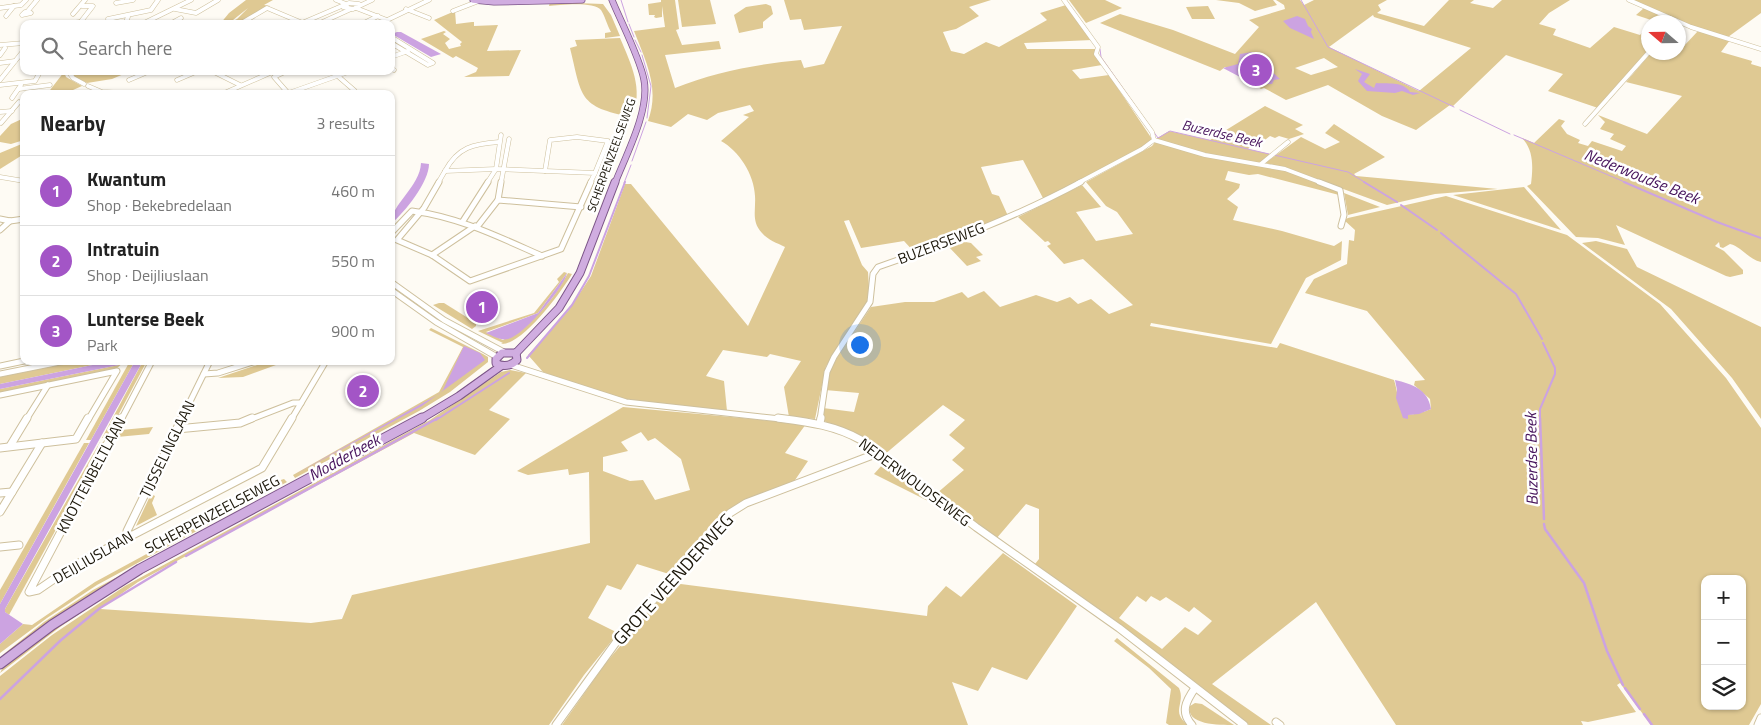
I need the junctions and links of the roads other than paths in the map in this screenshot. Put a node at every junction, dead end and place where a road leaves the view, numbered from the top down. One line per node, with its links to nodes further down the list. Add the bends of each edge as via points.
1 (15, 0): 28 (street)
2 (26, 0): 26 (street, via 21,6)
3 (36, 0): 34 (street)
4 (85, 0): 27 (street)
5 (133, 0): 6 (street); 24 (street)
6 (138, 0)
7 (158, 0): 40 (street, via 151,10)
8 (190, 0): 31 (street)
9 (212, 0): 10 (street)
10 (218, 0): 31 (street, via 196,13)
11 (336, 0): 25 (street)
12 (356, 0): 25 (street)
13 (372, 0): 29 (street)
14 (423, 0): 32 (street)
15 (429, 0): 32 (street)
16 (472, 0): 23 (main road)
17 (568, 0): 18 (main road); 23 (main road)
18 (582, 0)
19 (607, 0): 35 (main road, SCHERPENZEELSEWEG)
20 (612, 0): 35 (main road, SCHERPENZEELSEWEG)
21 (1064, 0): 103 (street, via 1093,39 1098,47 1096,54 1152,132)
22 (1629, 0): 37 (street)
23 (479, 1): 33 (street)
24 (116, 3)
25 (347, 4): 29 (street, via 358,3); 29 (street, via 342,7); 51 (street)
26 (14, 6): 28 (street); 38 (street)
27 (82, 6): 36 (street); 45 (street, via 93,6)
28 (9, 7): 30 (street)
29 (356, 7): 39 (street); 52 (street)
30 (0, 8)
31 (174, 9): 47 (street)
32 (406, 9): 42 (street); 44 (street)
33 (453, 11)
34 (28, 12)
35 (617, 13): 132 (main road, SCHERPENZEELSEWEG, via 644,79 644,103 580,273 541,329)
36 (73, 14)
37 (1660, 15)
38 (6, 16)
39 (378, 16): 44 (street); 53 (street)
40 (128, 17): 43 (street); 46 (street)
41 (181, 18): 48 (street)
42 (430, 18)
43 (108, 19)
44 (385, 19)
45 (82, 20)
46 (127, 20)
47 (151, 20)
48 (177, 20)
49 (247, 20): 50 (street, via 267,8)
50 (295, 20)
51 (309, 20)
52 (328, 20)
53 (370, 20)
54 (1686, 25): 60 (street)
55 (395, 40): 61 (street)
56 (20, 42): 57 (street)
57 (0, 45)
58 (395, 45): 62 (street)
59 (5, 48): 63 (street)
60 (1761, 48)
61 (411, 50): 62 (street); 62 (street, via 433,63 428,65)
62 (406, 52): 65 (street)
63 (0, 54)
64 (20, 55): 67 (street)
65 (395, 56)
66 (1642, 60): 100 (street)
67 (15, 61): 68 (street); 70 (street)
68 (0, 63)
69 (0, 72): 70 (street)
70 (7, 72): 79 (street)
71 (38, 75): 82 (street)
72 (71, 75): 89 (street)
73 (141, 75): 80 (street)
74 (189, 75): 81 (street)
75 (220, 75): 85 (street)
76 (262, 75): 85 (street)
77 (278, 75): 91 (street, via 274,77)
78 (338, 76): 92 (street); 93 (street)
79 (0, 80)
80 (129, 80)
81 (177, 80)
82 (33, 81): 83 (street); 87 (street)
83 (23, 82): 84 (street); 88 (street)
84 (0, 85)
85 (240, 85): 90 (street)
86 (50, 86): 87 (street)
87 (28, 88): 88 (street)
88 (19, 89): 94 (street)
89 (97, 90)
90 (230, 90)
91 (285, 90)
92 (296, 90)
93 (354, 90)
94 (12, 98)
95 (19, 102): 96 (street)
96 (12, 111): 97 (street); 99 (street)
97 (0, 112)
98 (9, 122): 99 (street)
99 (1, 123)
100 (1584, 124)
101 (501, 135): 104 (street)
102 (509, 138): 109 (street)
103 (1154, 140): 106 (street, via 1205,155); 147 (street, BUZERSEWEG, via 1049,199 949,242 878,267 873,274 870,302 827,372)
104 (499, 142): 107 (street); 108 (street, via 462,148)
105 (1288, 142): 106 (street)
106 (1261, 164): 121 (street, via 1285,169 1340,190 1344,215)
107 (496, 169): 108 (street); 109 (street); 120 (street)
108 (445, 170): 116 (street)
109 (503, 170): 110 (street); 114 (street)
110 (545, 171): 111 (street); 111 (street, via 550,140 577,137 608,141)
111 (595, 173): 115 (street)
112 (0, 177): 113 (street)
113 (20, 180)
114 (498, 200): 115 (street); 122 (street)
115 (581, 207): 126 (street, via 562,249)
116 (422, 211): 120 (street); 123 (street, via 412,211); 125 (street, via 398,240)
117 (0, 219): 119 (street)
118 (20, 220): 119 (street)
119 (10, 221): 124 (street)
120 (463, 221): 122 (street)
121 (1341, 226)
122 (476, 227): 125 (street); 126 (street)
123 (395, 229)
124 (0, 230)
125 (432, 255): 126 (street, via 470,281)
126 (542, 256)
127 (395, 285): 128 (street)
128 (404, 292): 130 (street); 132 (street)
129 (395, 293): 130 (street)
130 (398, 296): 131 (street); 132 (street, via 436,322)
131 (395, 297)
132 (507, 358): 147 (street, NEDERWOUDSEWEG, via 626,402); 160 (main road, SCHERPENZEELSEWEG, via 446,404 140,570 59,620)
133 (20, 362): 140 (street)
134 (22, 365): 141 (street)
135 (45, 365): 141 (street)
136 (150, 365): 159 (street, KNOTTENBELTLAAN)
137 (208, 365): 143 (street, TIJSSELINGLAAN)
138 (243, 365): 143 (street)
139 (324, 365): 146 (street, DEIJLIUSLAAN)
140 (0, 366)
141 (20, 370): 142 (street)
142 (0, 374)
143 (204, 374): 148 (street, TIJSSELINGLAAN)
144 (48, 385): 145 (street); 149 (street, via 117,371 73,440); 150 (street)
145 (0, 395)
146 (301, 403): 148 (street, via 240,423); 156 (street, DEIJLIUSLAAN, via 262,468)
147 (820, 422): 152 (street, NEDERWOUDSEWEG, via 847,432)
148 (177, 429): 156 (street, TIJSSELINGLAAN, via 127,531)
149 (42, 443): 150 (street); 153 (street)
150 (10, 446): 151 (street)
151 (0, 448)
152 (878, 453): 161 (street, NEDERWOUDSEWEG, via 1059,584); 163 (street, GROTE VEENDERWEG, via 730,512 617,641)
153 (12, 492): 154 (street); 155 (street)
154 (0, 493)
155 (0, 512)
156 (128, 537): 159 (street, DEIJLIUSLAAN, via 73,566 38,590 31,593)
157 (20, 545): 158 (street)
158 (0, 547)
159 (29, 590)
160 (0, 664)
161 (1195, 688): 164 (street, via 1183,708); 165 (street, NEDERWOUDSEWEG)
162 (1761, 718): 166 (street)
163 (556, 725)
164 (1192, 725)
165 (1244, 725)
166 (1758, 725)

